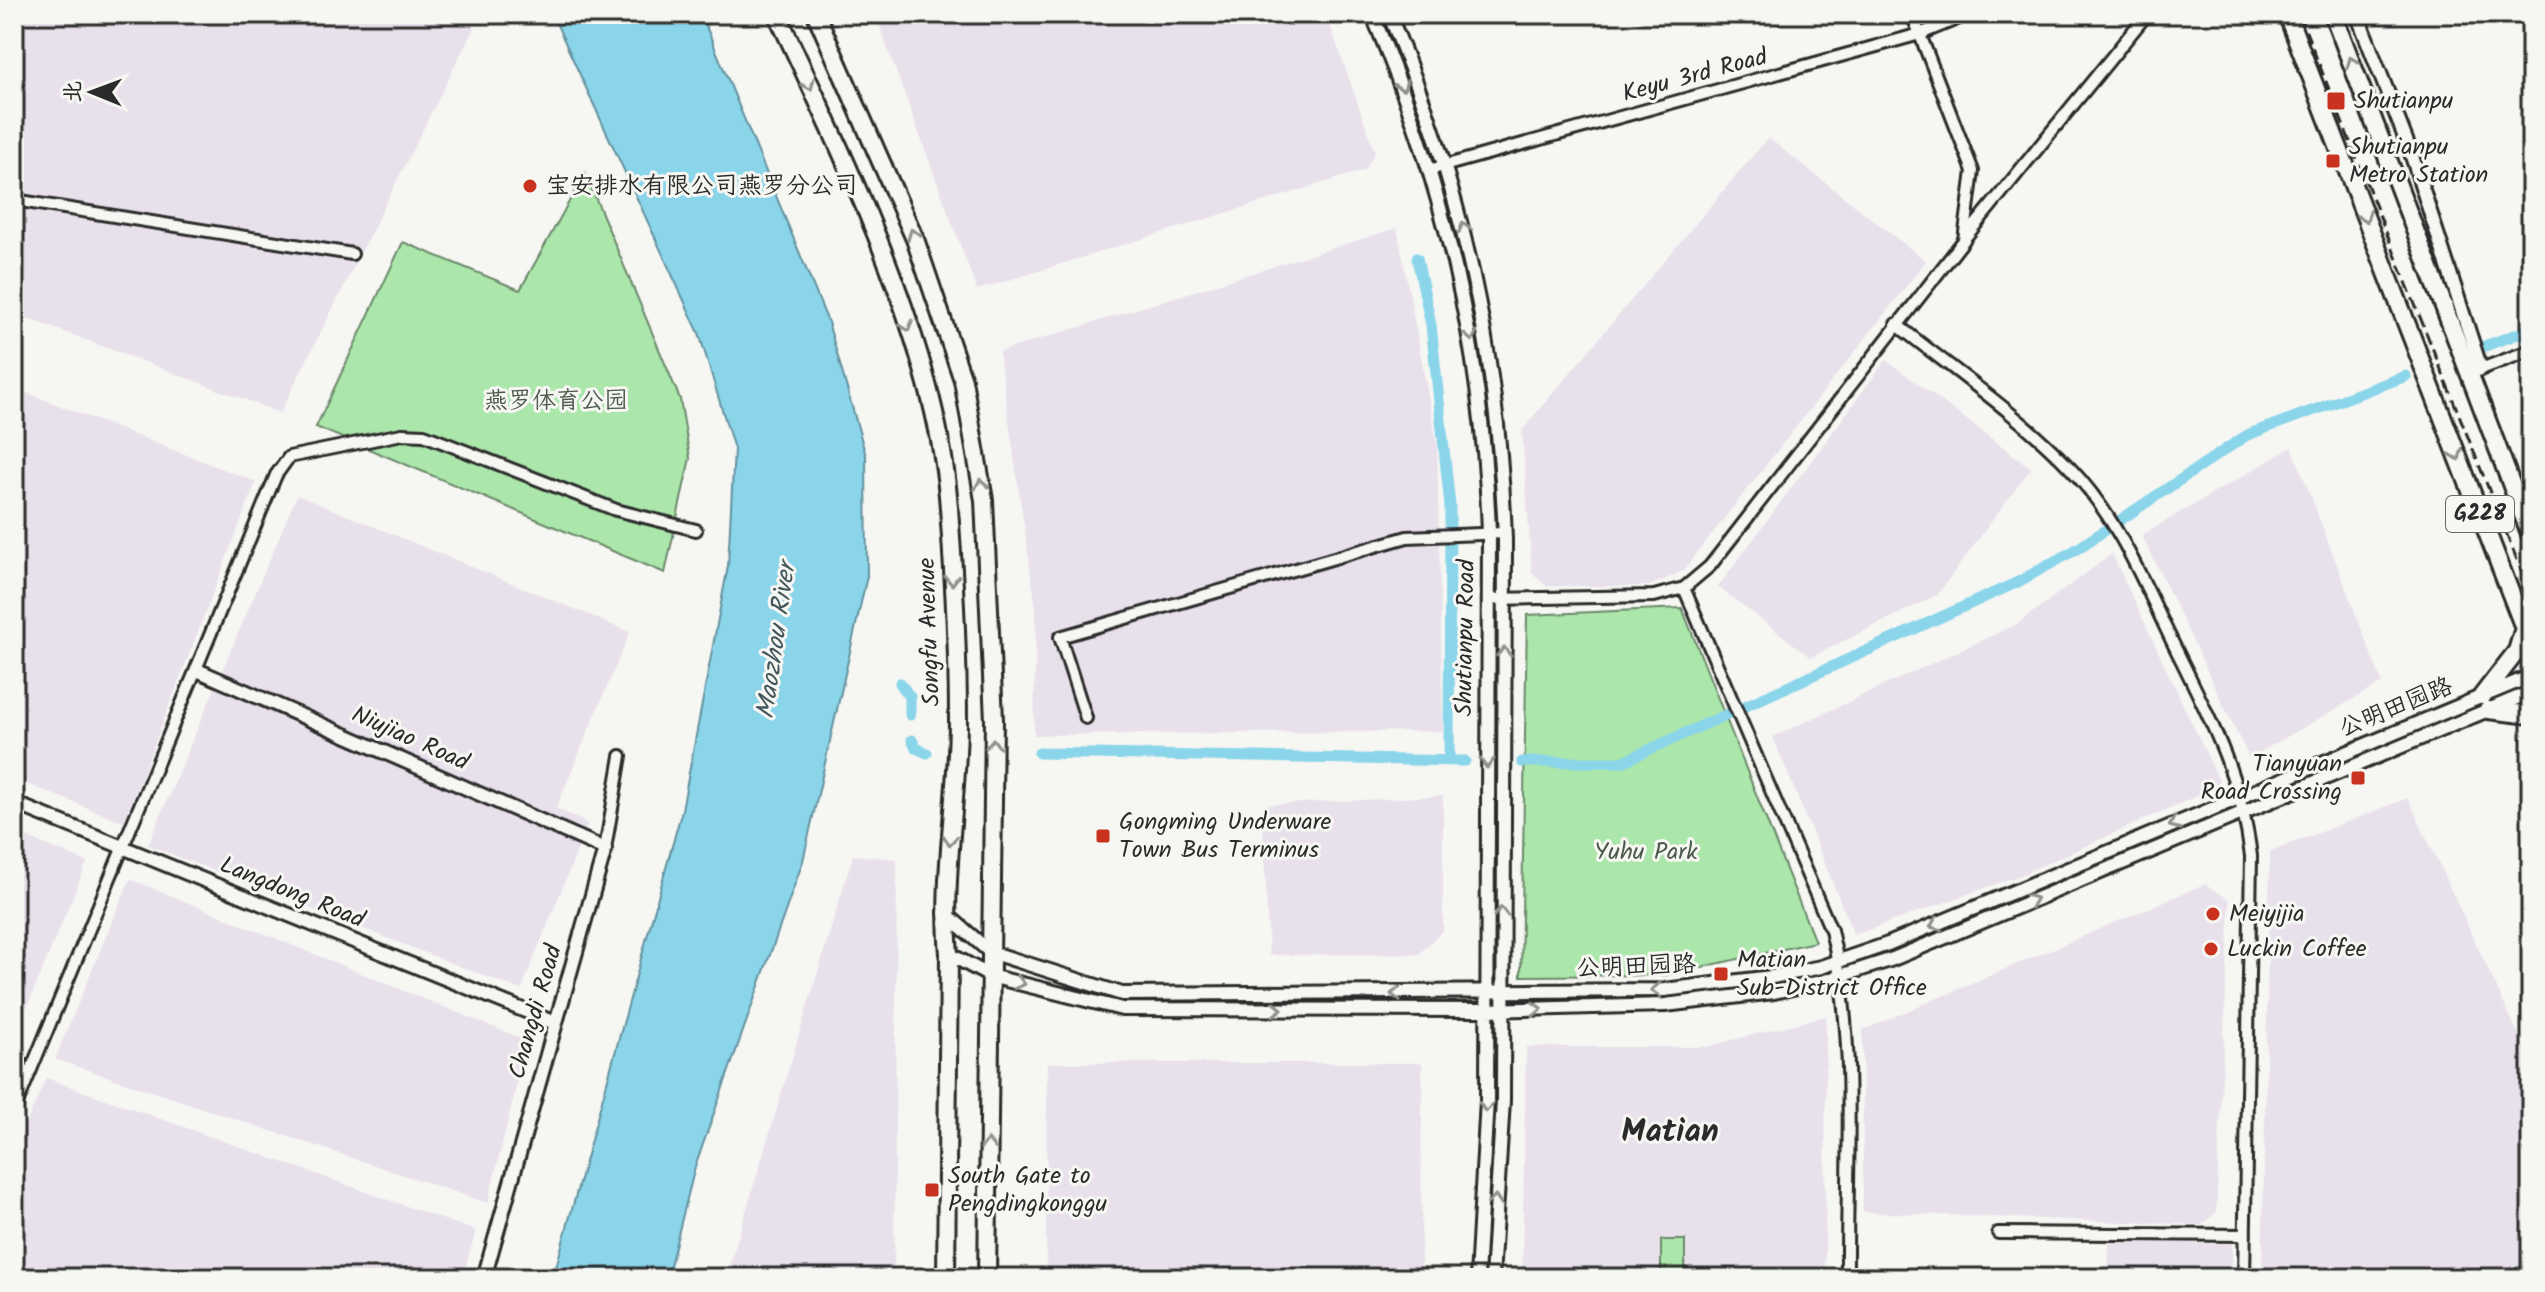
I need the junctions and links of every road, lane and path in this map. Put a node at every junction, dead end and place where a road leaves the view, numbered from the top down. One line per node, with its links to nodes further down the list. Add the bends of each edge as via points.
1 (777, 14): 41 (main road, Songfu Avenue, one-way to 41, via 882,252 928,389 949,504 958,720)
2 (816, 14): 42 (main road, one-way to 2, via 994,720 984,500 963,380 915,239)
3 (1372, 14): 13 (street, Shutianpu Road, one-way to 13)
4 (1389, 14): 12 (street, Shutianpu Road)
5 (1912, 14): 11 (street)
6 (1969, 14): 11 (street, Keyu 3rd Road)
7 (2147, 14): 15 (street)
8 (2287, 14): 27 (main road, G228, one-way to 27)
9 (2333, 14): 19 (main road, G228, one-way to 9)
10 (2357, 14): 19 (street, via 2411,153)
11 (1920, 34): 12 (street, Keyu 3rd Road); 15 (street, via 1973,171)
12 (1445, 164): 13 (street, Keyu 3rd Road); 22 (street, Shutianpu Road, one-way to 12, via 1488,346 1467,239)
13 (1429, 170): 21 (street, Shutianpu Road, one-way to 21, via 1448,228 1473,348)
14 (14, 200): 16 (street)
15 (1964, 240): 17 (street)
16 (352, 254)
17 (1896, 324): 24 (street, via 1710,566); 36 (street, via 2032,431 2098,501 2122,539 2229,759)
18 (2531, 350): 19 (street)
19 (2472, 370): 23 (main road, G228)
20 (696, 530): 29 (street, via 616,510 424,435 402,434 289,457 276,475)
21 (1489, 533): 22 (street); 25 (street, Shutianpu Road); 34 (street, via 1407,537 1060,637)
22 (1505, 533): 26 (street, Shutianpu Road)
23 (2531, 536)
24 (1684, 588): 26 (street, via 1654,596); 44 (street, via 1831,930)
25 (1489, 599): 26 (street); 47 (street, Shutianpu Road, one-way to 47)
26 (1504, 599): 48 (street, Shutianpu Road, one-way to 26)
27 (2524, 628): 28 (main road, G228); 32 (main road, via 2517,651)
28 (2531, 646)
29 (197, 670): 39 (street); 40 (street, Niujiao Road)
30 (2531, 676): 32 (street, 公明田园路)
31 (2531, 692): 32 (street, 公明田园路)
32 (2485, 703): 33 (main road); 36 (street, 公明田园路); 38 (street, 公明田园路)
33 (2531, 715)
34 (1086, 718)
35 (621, 756): 40 (street, Changdi Road)
36 (2241, 795): 38 (street); 44 (street, 公明田园路, one-way to 44)
37 (14, 803): 39 (street, Langdong Road)
38 (2246, 811): 46 (street, 公明田园路, one-way to 38); 54 (street, via 2251,856)
39 (124, 849): 51 (street, Langdong Road); 52 (street)
40 (605, 849): 51 (street, Changdi Road)
41 (945, 913): 42 (street, 公明田园路); 43 (main road, Songfu Avenue)
42 (990, 952): 45 (main road); 47 (street, 公明田园路, one-way to 42, via 1122,994)
43 (949, 954): 45 (street, 公明田园路); 56 (main road, Songfu Avenue)
44 (1839, 961): 46 (street); 48 (street, 公明田园路, one-way to 48, via 1717,986)
45 (990, 976): 49 (street, 公明田园路, one-way to 49, via 1122,1009); 57 (main road, one-way to 45)
46 (1842, 976): 50 (street, 公明田园路, one-way to 46, via 1718,1001); 60 (street)
47 (1486, 993): 48 (street, 公明田园路); 49 (street, Shutianpu Road)
48 (1502, 993): 50 (street, Shutianpu Road)
49 (1486, 1010): 50 (street, 公明田园路); 58 (street, Shutianpu Road, one-way to 58, via 1487,1100)
50 (1502, 1010): 59 (street, Shutianpu Road, one-way to 50, via 1503,1101)
51 (555, 1023): 55 (street, Changdi Road)
52 (14, 1111)
53 (1998, 1233): 54 (street)
54 (2245, 1235): 61 (street)
55 (484, 1278)
56 (946, 1278)
57 (987, 1278)
58 (1477, 1278)
59 (1492, 1278)
60 (1847, 1278)
61 (2244, 1278)

